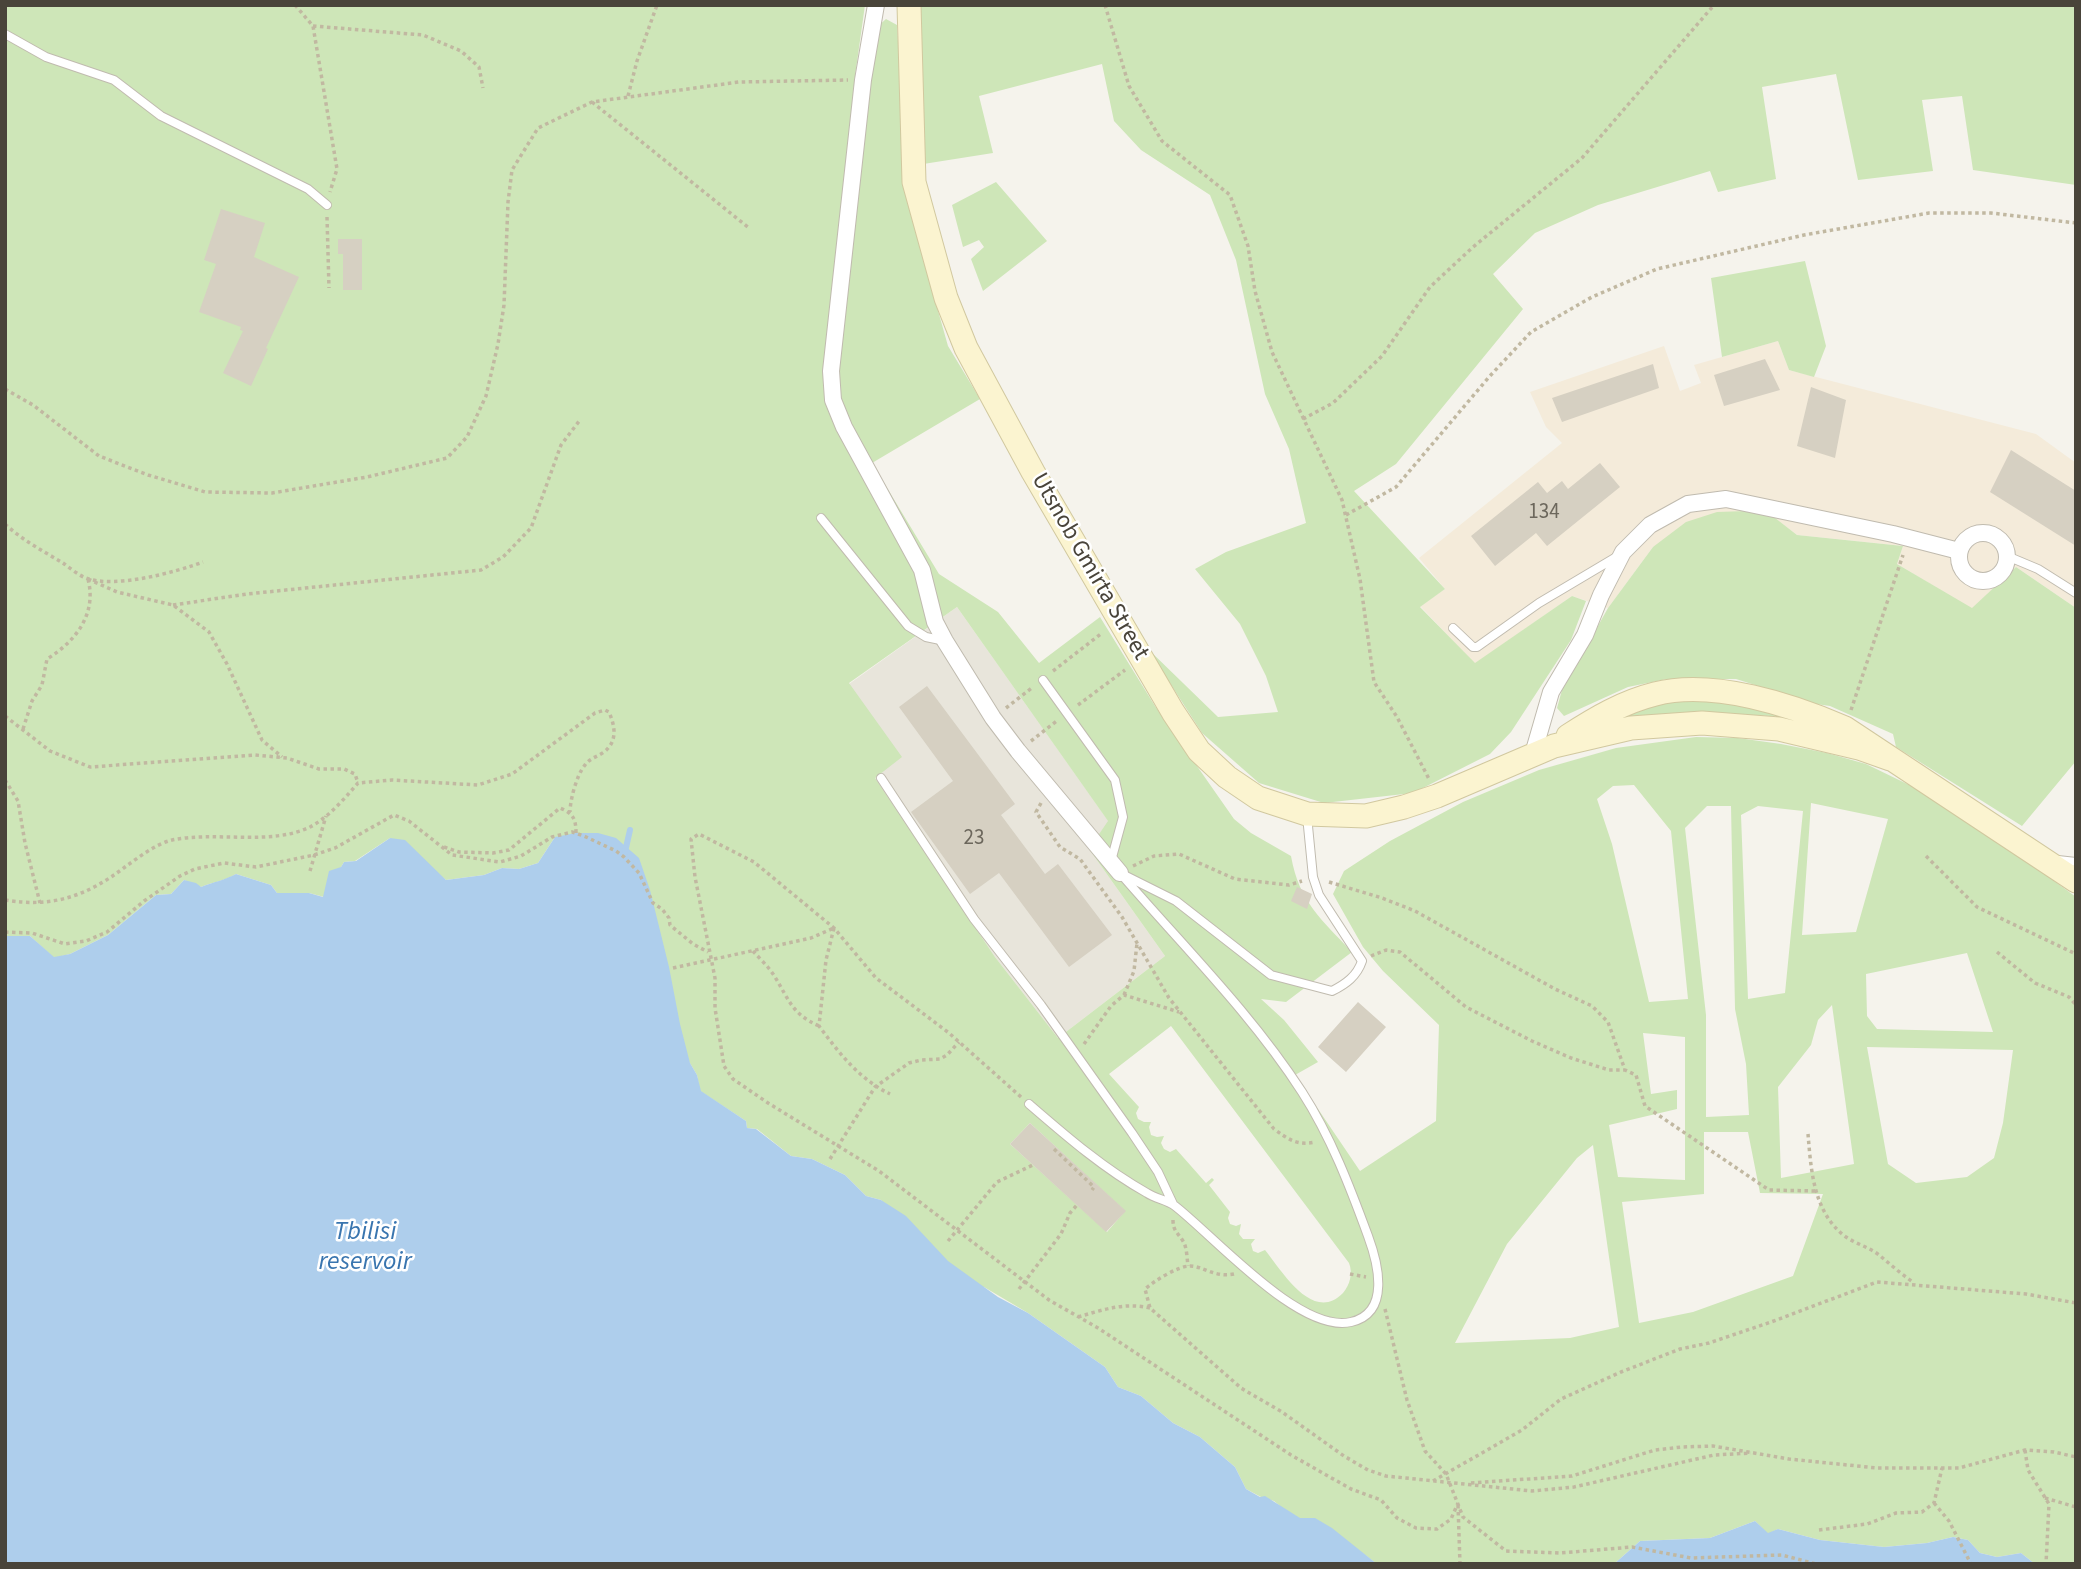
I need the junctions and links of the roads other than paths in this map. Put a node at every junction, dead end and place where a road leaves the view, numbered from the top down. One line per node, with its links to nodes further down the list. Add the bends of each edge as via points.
1 (876, 5): 11 (street, via 863,80 831,371 833,400 922,570)
2 (909, 5): 16 (main road, Utsnob Gmirta Street, via 914,183 946,298 966,348 1040,483 1199,751 1258,798)
3 (5, 34): 4 (lane, via 46,57 114,80 161,116 307,189)
4 (327, 205)
5 (821, 519): 11 (lane, via 908,626)
6 (1959, 551): 7 (street, via 1726,499 1688,504 1650,525); 8 (street, via 1967,538 1989,533 2002,542); 8 (street, via 1960,567 1980,581 1996,577)
7 (1623, 552): 10 (lane, via 1477,647); 13 (street, via 1551,692)
8 (2007, 556): 9 (lane)
9 (2076, 593)
10 (1453, 628)
11 (944, 641): 19 (street, via 993,718)
12 (1042, 680): 19 (lane, via 1115,780 1123,817)
13 (1543, 750): 14 (main road, Utsnob Gmirta Street, via 1631,727 1715,724 1779,729); 14 (main road, Utsnob Gmirta Street, via 1620,705 1657,693 1694,690 1773,701 1812,714 1844,728); 16 (main road, Utsnob Gmirta Street, via 1404,807 1366,816)
14 (1890, 759): 17 (main road, Utsnob Gmirta Street)
15 (881, 778): 22 (lane, via 974,919 1078,1056 1158,1172)
16 (1307, 814): 19 (lane, via 1320,895 1362,961 1345,985 1332,991 1271,975 1176,901)
17 (2041, 858): 18 (lane); 20 (main road, Utsnob Gmirta Street)
18 (2076, 862)
19 (1115, 867): 22 (lane, via 1242,1012 1303,1093 1352,1191 1376,1258 1378,1294 1368,1314 1340,1324 1293,1307)
20 (2076, 881)
21 (1029, 1104): 22 (lane, via 1070,1140 1148,1194)
22 (1173, 1204)

